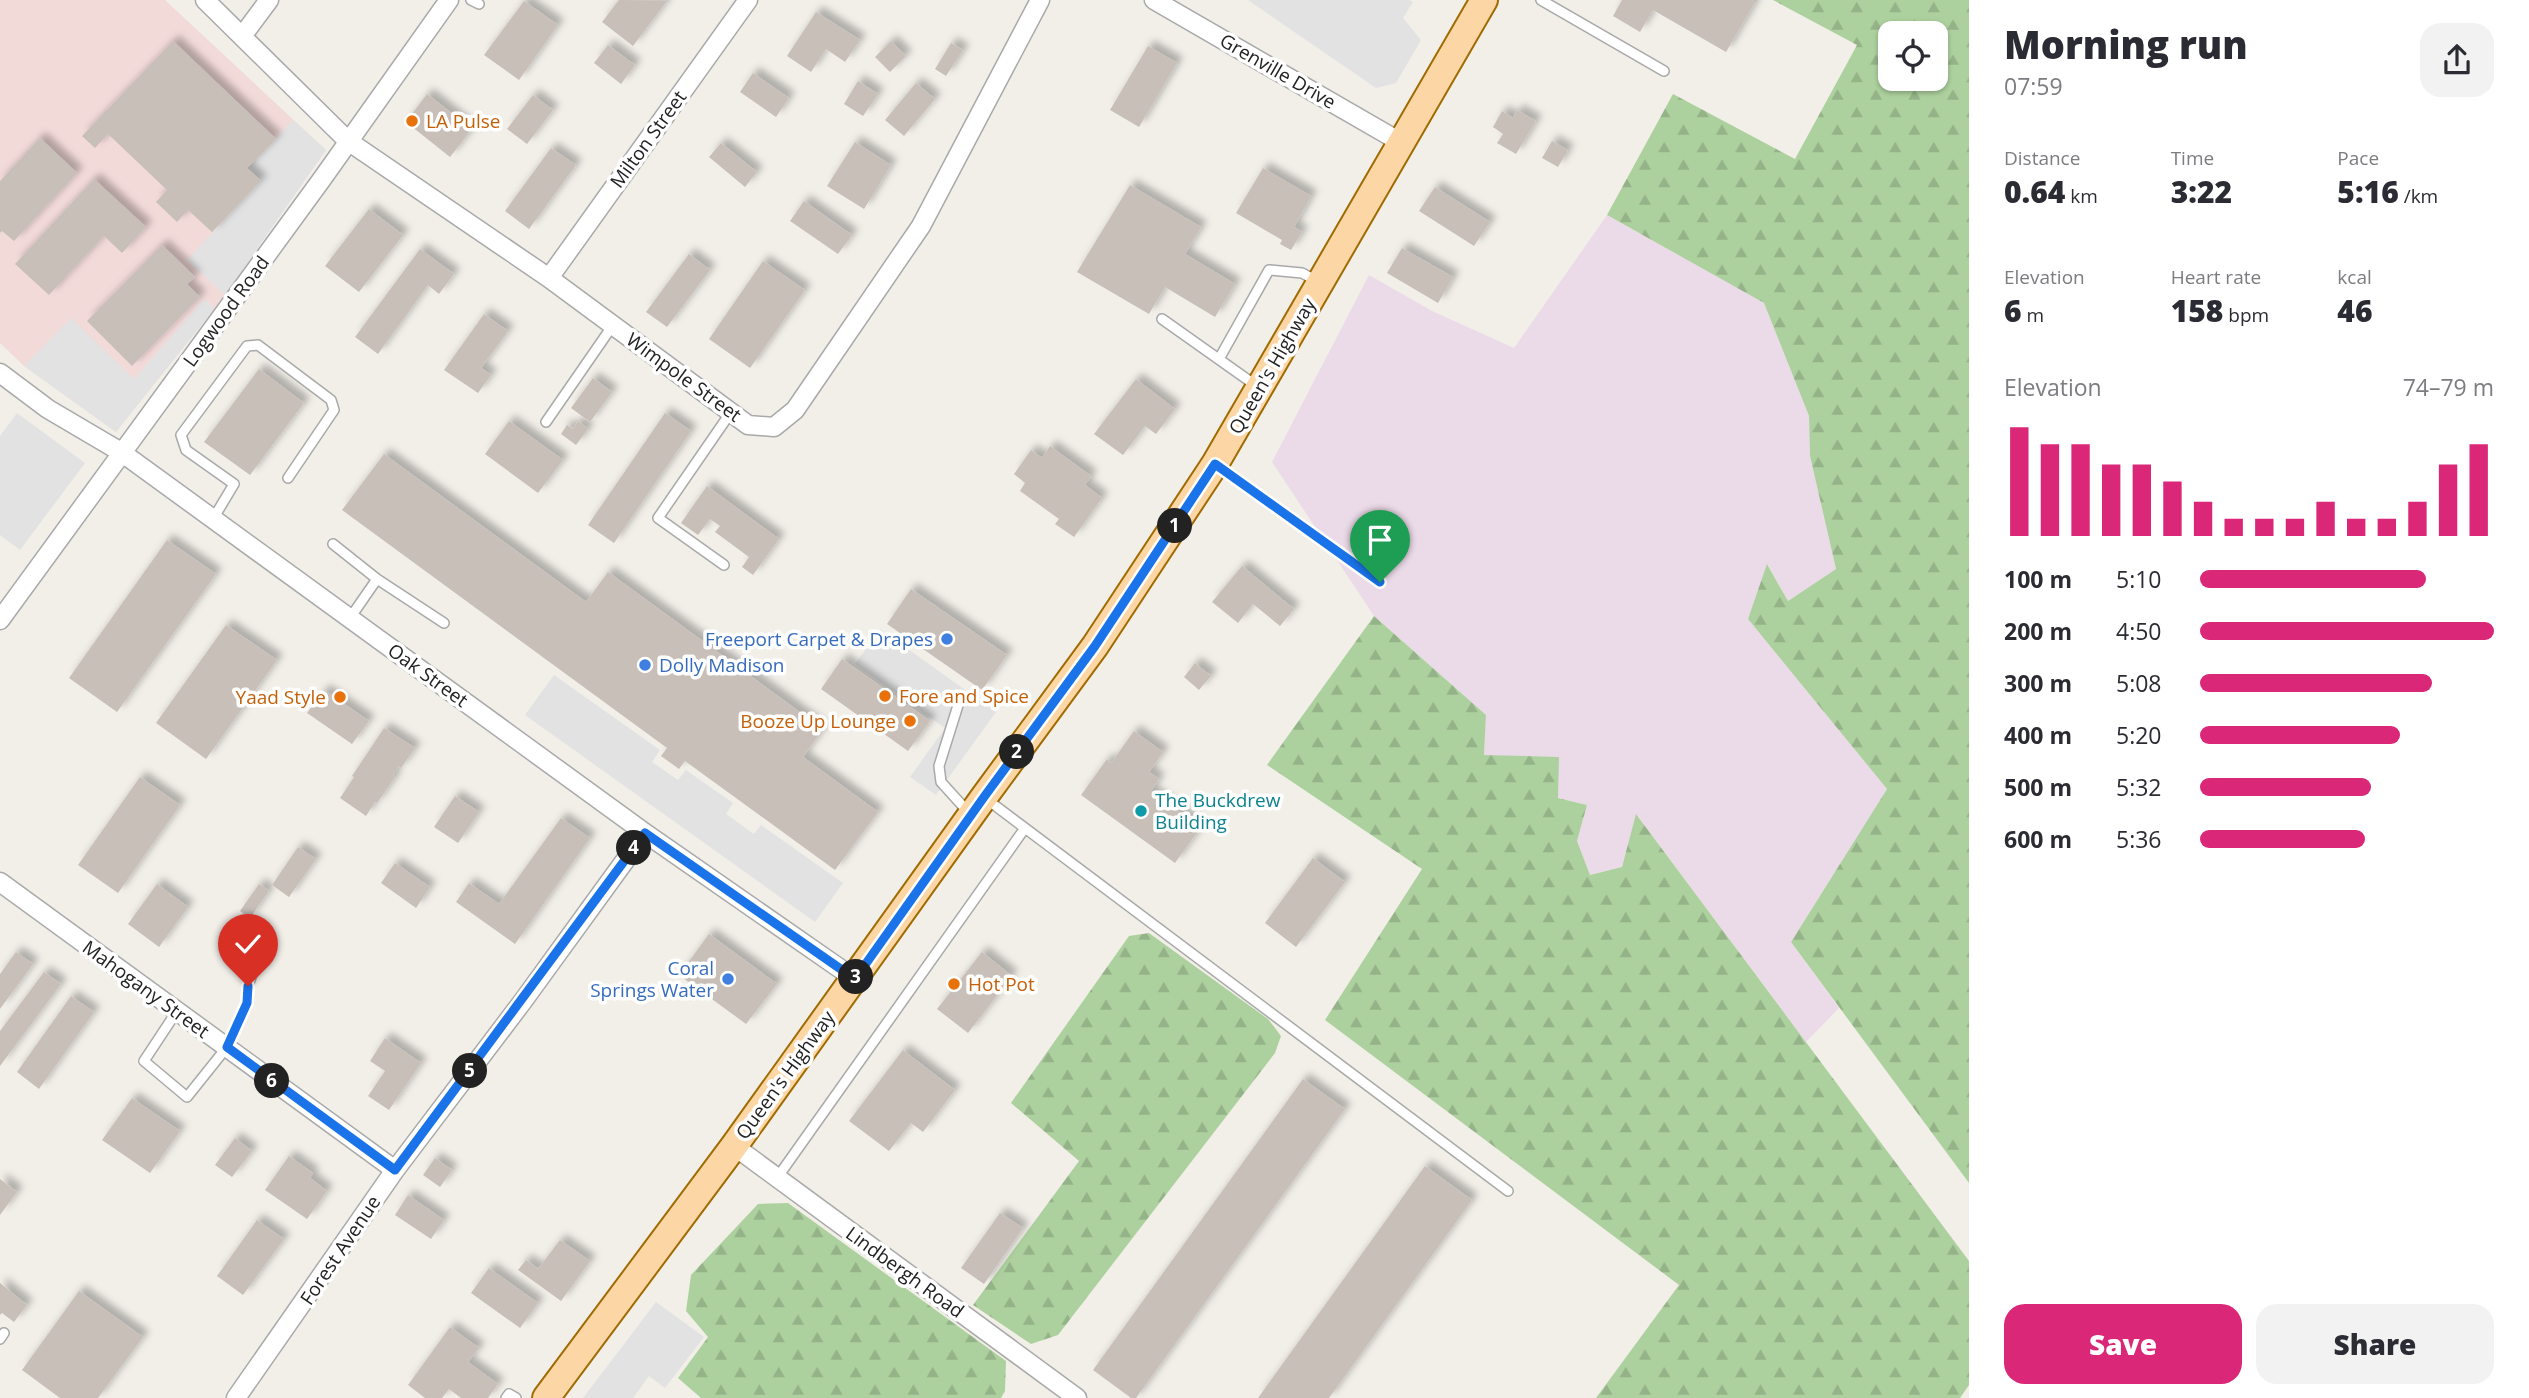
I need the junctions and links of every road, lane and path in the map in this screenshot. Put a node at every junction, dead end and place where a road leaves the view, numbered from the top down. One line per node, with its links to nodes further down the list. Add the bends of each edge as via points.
1 (205, 0): 9 (street, Wimpole Street)
2 (269, 0): 9 (street)
3 (449, 0): 11 (street, Logwood Road)
4 (748, 0): 13 (street, Milton Street)
5 (1040, 0): 20 (street, Wimpole Street, via 921,226 795,410 774,427 748,425)
6 (1154, 0): 12 (street, Grenville Drive)
7 (1484, 0): 12 (main road, Queen's Highway)
8 (1541, 0): 10 (lane)
9 (243, 35): 11 (street, Wimpole Street)
10 (1664, 71)
11 (348, 141): 13 (street, Wimpole Street); 22 (street, Logwood Road)
12 (1402, 143): 14 (main road, Queen's Highway)
13 (549, 278): 16 (street, Wimpole Street)
14 (1321, 283): 17 (lane, via 1302,273 1269,270); 19 (main road, Queen's Highway)
15 (1162, 319): 17 (lane)
16 (613, 325): 20 (street, Wimpole Street); 21 (lane)
17 (1219, 359): 19 (lane)
18 (0, 373): 22 (street, Oak Street, via 48,409)
19 (1260, 388): 23 (main road, Queen's Highway)
20 (731, 412): 27 (lane, via 658,518)
21 (546, 422)
22 (121, 452): 25 (street, Oak Street); 31 (street, Logwood Road)
23 (1215, 464): 29 (lane); 34 (main road, Queen's Highway, via 1095,646)
24 (288, 478): 25 (lane, via 334,410 331,400 258,345 247,346 181,435 186,450 234,484)
25 (213, 519): 30 (street, Oak Street)
26 (333, 544): 28 (lane)
27 (724, 565)
28 (377, 579): 30 (lane); 32 (lane)
29 (1380, 582)
30 (350, 618): 36 (street, Oak Street)
31 (0, 620)
32 (444, 624)
33 (960, 699): 34 (lane, via 939,766 941,782)
34 (977, 806): 35 (lane); 39 (main road, Queen's Highway)
35 (1025, 828): 44 (lane); 45 (lane)
36 (645, 833): 39 (street, Oak Street); 43 (street, Forest Avenue)
37 (0, 882): 40 (street, Mahogany Street)
38 (263, 941): 41 (lane, via 247,1003)
39 (855, 979): 42 (main road, Queen's Highway)
40 (177, 1011): 41 (street, Mahogany Street); 41 (lane, via 144,1061 187,1097)
41 (227, 1047): 43 (street, Mahogany Street)
42 (734, 1146): 44 (street, Lindbergh Road); 49 (main road, Queen's Highway)
43 (395, 1170): 46 (street, Forest Avenue)
44 (778, 1178): 50 (street, Lindbergh Road)
45 (1508, 1191)
46 (236, 1398)
47 (506, 1398): 48 (lane, via 509,1394)
48 (516, 1398)
49 (546, 1398)
50 (1077, 1398)

